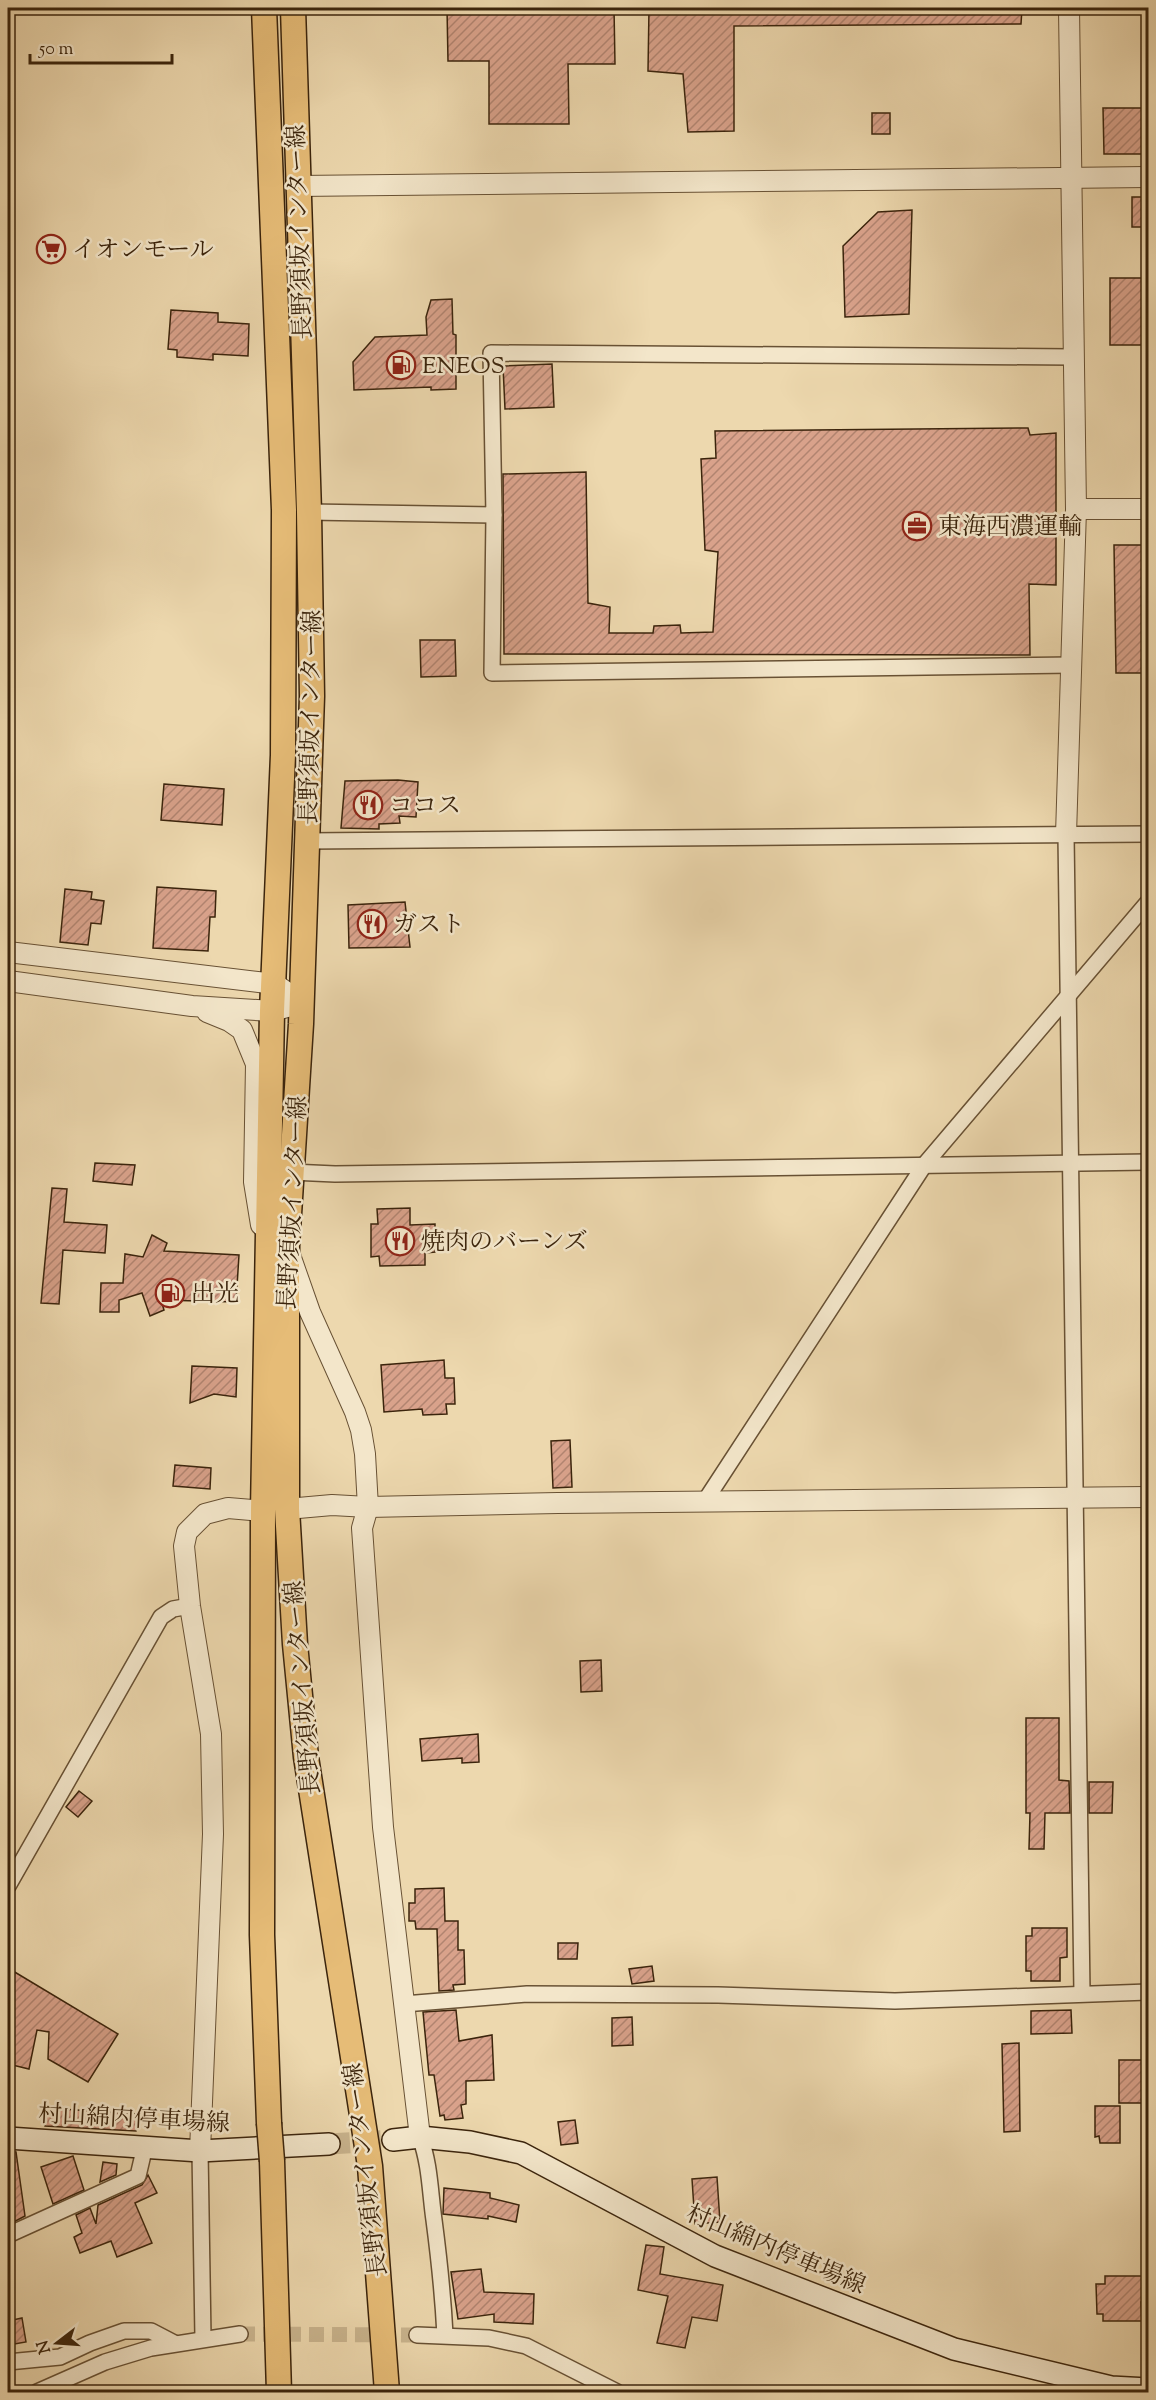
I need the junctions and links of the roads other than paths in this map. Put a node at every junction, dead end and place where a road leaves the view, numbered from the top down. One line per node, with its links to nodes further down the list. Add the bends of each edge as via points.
1 (264, 8): 19 (main road, 長野須坂インター線, via 284,510 283,755)
2 (292, 8): 6 (main road, 長野須坂インター線)
3 (1069, 8): 4 (street)
4 (1071, 177): 5 (street); 6 (street); 7 (street)
5 (1149, 177)
6 (297, 186): 10 (main road, 長野須坂インター線)
7 (1072, 357): 8 (street); 11 (street, via 491,353)
8 (1076, 509): 9 (street); 12 (street)
9 (1149, 509)
10 (309, 512): 11 (street); 15 (main road, 長野須坂インター線, via 312,696)
11 (494, 515): 12 (street, via 492,673)
12 (1072, 665): 14 (street)
13 (1149, 834): 14 (street)
14 (1066, 835): 15 (street); 20 (street)
15 (308, 841): 21 (main road, 長野須坂インター線)
16 (1149, 902): 20 (street)
17 (8, 952): 19 (street)
18 (8, 981): 22 (street)
19 (275, 984): 21 (street); 23 (main road, 長野須坂インター線)
20 (1067, 995): 24 (street); 26 (street)
21 (302, 1003): 23 (street); 27 (main road, 長野須坂インター線)
22 (192, 1006): 23 (street); 29 (street, via 242,1030 252,1050 256,1064 254,1182)
23 (272, 1011): 29 (main road, 長野須坂インター線)
24 (1072, 1162): 25 (street); 26 (street); 31 (street)
25 (1149, 1162)
26 (925, 1164): 27 (street); 32 (street)
27 (291, 1172): 28 (main road, 長野須坂インター線)
28 (287, 1246): 33 (street, via 310,1312 355,1412 365,1454); 34 (main road, 長野須坂インター線)
29 (267, 1266): 34 (main road, 長野須坂インター線)
30 (1149, 1497): 31 (street)
31 (1075, 1498): 32 (street); 38 (street)
32 (705, 1501): 33 (street)
33 (368, 1507): 34 (street, via 332,1505); 39 (street, via 362,1528 383,1827)
34 (275, 1510): 35 (street, via 217,1510 205,1514 187,1532 184,1558); 56 (main road, 長野須坂インター線, bridge, via 262,1935); 57 (main road, 長野須坂インター線, via 295,1644 306,1756 370,2166)
35 (190, 1606): 36 (street, via 173,1609 161,1617); 45 (street, via 212,1745 213,1846)
36 (8, 1886)
37 (1149, 1992): 38 (street)
38 (1082, 1993): 39 (street, via 895,2001 526,1994)
39 (404, 2004): 41 (street)
40 (8, 2138): 44 (main road, 村山綿内停車場線)
41 (420, 2138): 42 (main road, 村山綿内停車場線); 49 (street, via 431,2183); 54 (main road, 村山綿内停車場線, via 470,2142 521,2153 715,2256 954,2349)
42 (393, 2140)
43 (329, 2144): 45 (main road, 村山綿内停車場線)
44 (145, 2146): 45 (main road, 村山綿内停車場線); 46 (street, via 138,2176)
45 (200, 2151): 50 (street)
46 (8, 2235)
47 (240, 2334): 50 (street)
48 (417, 2335): 49 (street)
49 (445, 2335): 58 (street, via 526,2346)
50 (203, 2338): 51 (street)
51 (174, 2343): 52 (street, via 151,2331 124,2331 60,2357); 55 (street, via 105,2362)
52 (8, 2362)
53 (1149, 2389): 54 (main road, 村山綿内停車場線)
54 (1108, 2390)
55 (37, 2392)
56 (279, 2392)
57 (387, 2392)
58 (617, 2392)

